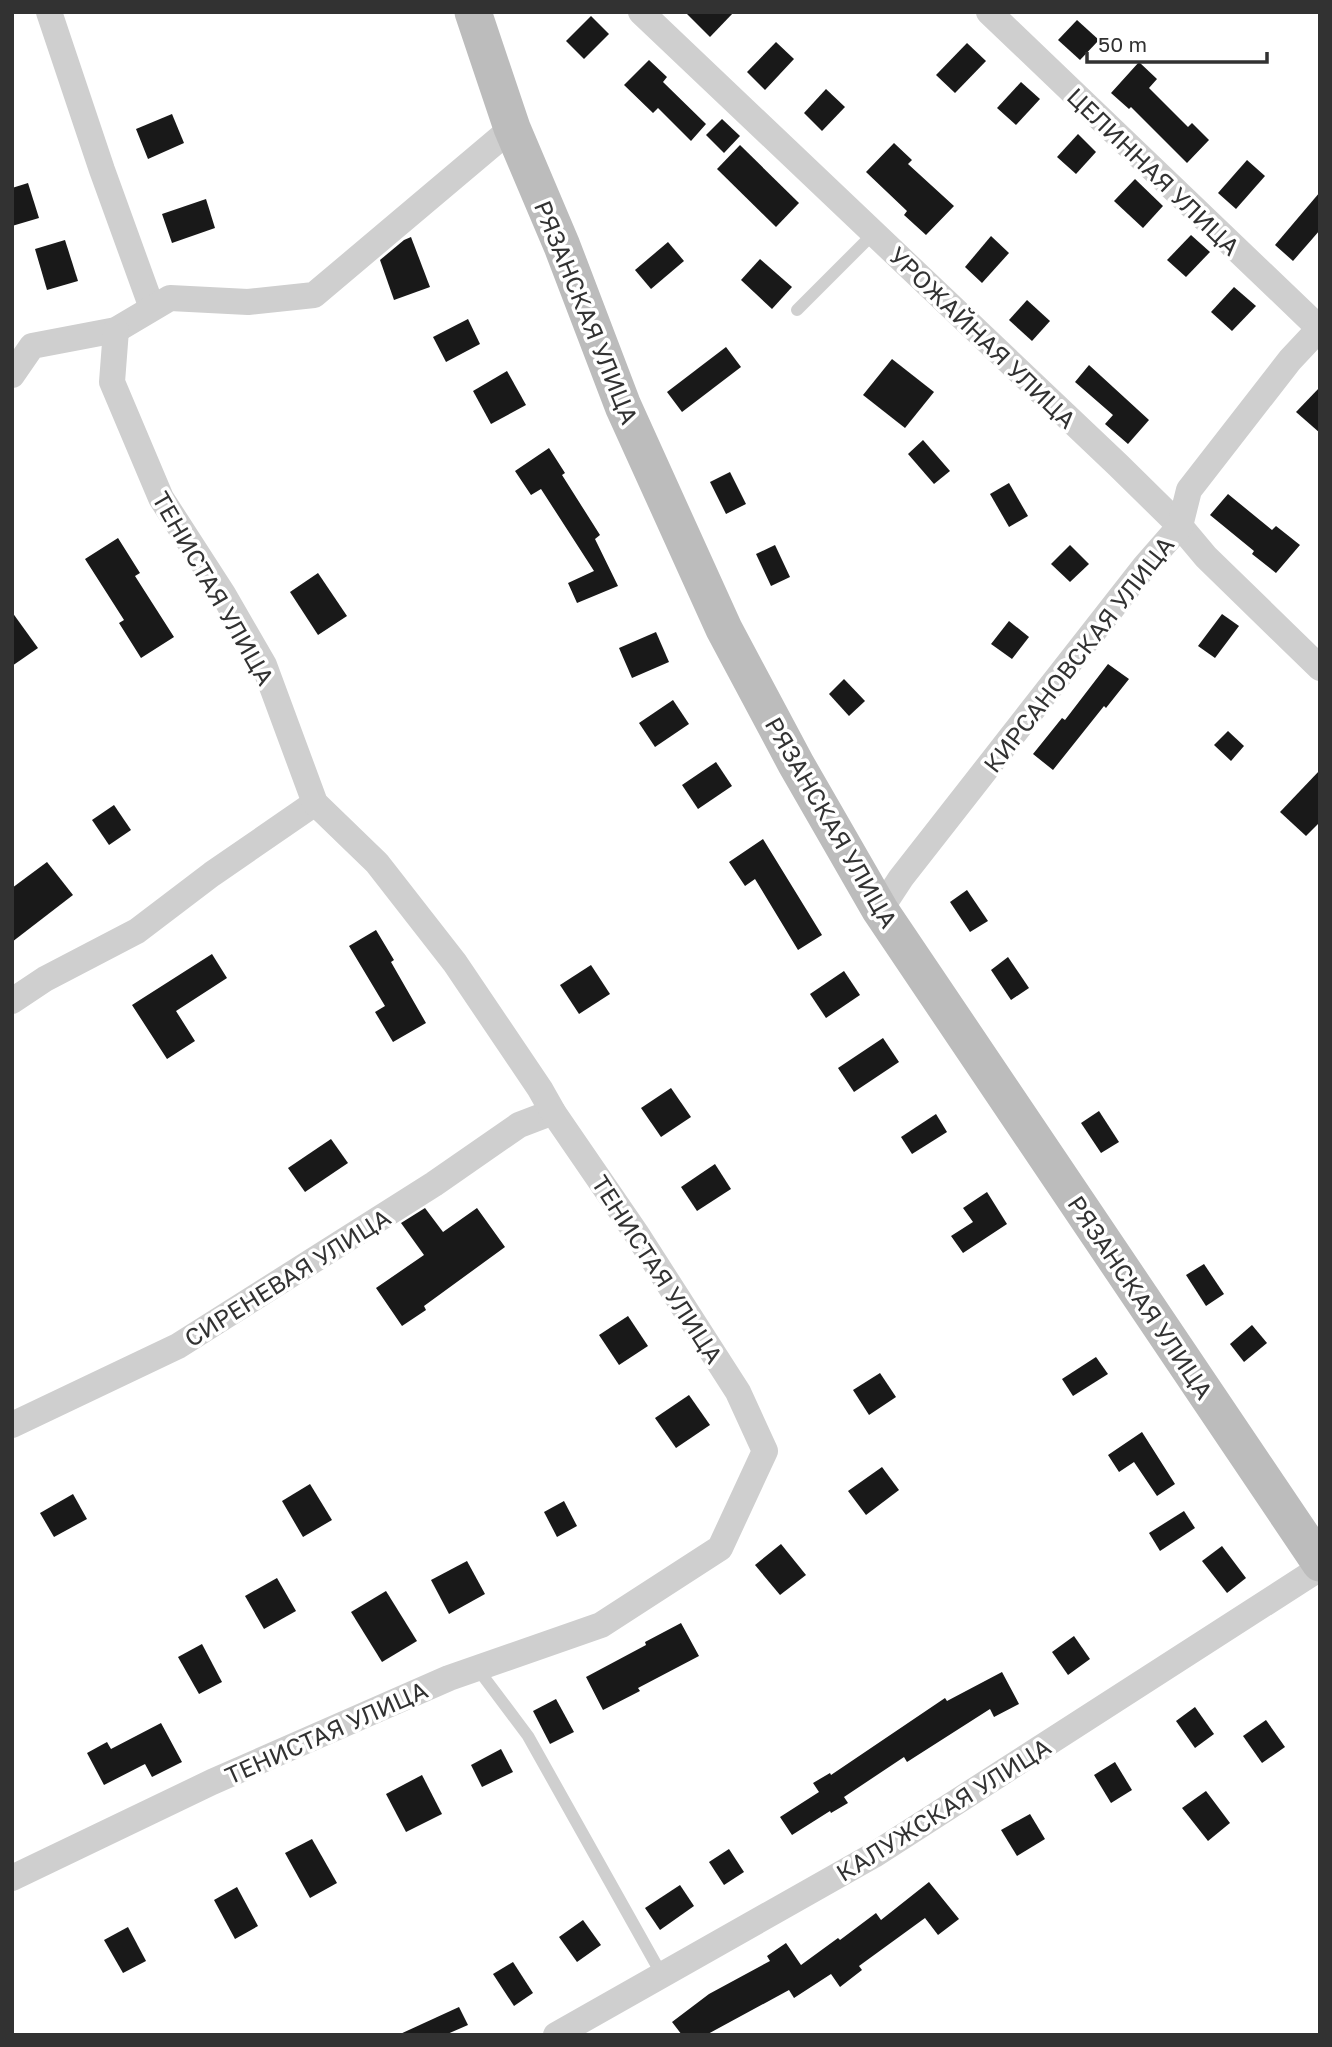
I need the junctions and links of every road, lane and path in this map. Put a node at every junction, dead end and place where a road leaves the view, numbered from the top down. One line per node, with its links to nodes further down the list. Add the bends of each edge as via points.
1 (49, 12): 7 (street)
2 (473, 12): 5 (main road, РЯЗАНСКАЯ УЛИЦА)
3 (641, 12): 6 (street, УРОЖАЙНАЯ УЛИЦА)
4 (989, 12): 9 (street, ЦЕЛИННАЯ УЛИЦА)
5 (512, 128): 7 (street, via 314,295 248,302 170,298); 16 (main road, РЯЗАНСКАЯ УЛИЦА, via 623,406 723,629)
6 (874, 233): 8 (lane); 13 (street, УРОЖАЙНАЯ УЛИЦА)
7 (152, 309): 10 (street)
8 (796, 310)
9 (1320, 329): 13 (street, КИРСАНОВСКАЯ УЛИЦА, via 1290,360 1189,490)
10 (116, 330): 11 (street); 15 (street, ТЕНИСТАЯ УЛИЦА, via 112,382 160,498 264,665)
11 (22, 347): 12 (street)
12 (12, 375)
13 (1180, 526): 14 (street, УРОЖАЙНАЯ УЛИЦА); 16 (street, КИРСАНОВСКАЯ УЛИЦА)
14 (1320, 667)
15 (315, 803): 17 (street, via 137,931); 18 (street, ТЕНИСТАЯ УЛИЦА, via 377,863 455,963)
16 (880, 910): 20 (main road, РЯЗАНСКАЯ УЛИЦА)
17 (12, 1001)
18 (553, 1112): 19 (street, СИРЕНЕВАЯ УЛИЦА, via 519,1125 178,1346); 21 (street, ТЕНИСТАЯ УЛИЦА, via 738,1392 765,1451 720,1548 601,1625)
19 (12, 1425)
20 (1320, 1566): 23 (street, КАЛУЖСКАЯ УЛИЦА, via 874,1856)
21 (477, 1668): 22 (street, ТЕНИСТАЯ УЛИЦА, via 212,1782); 23 (lane, via 528,1736)
22 (12, 1878)
23 (662, 1975): 24 (street, КАЛУЖСКАЯ УЛИЦА)
24 (556, 2035)

